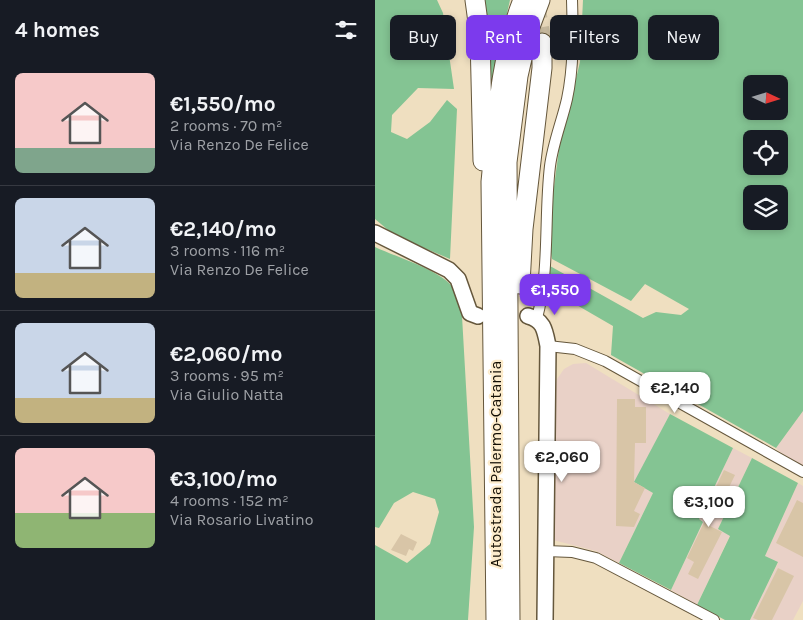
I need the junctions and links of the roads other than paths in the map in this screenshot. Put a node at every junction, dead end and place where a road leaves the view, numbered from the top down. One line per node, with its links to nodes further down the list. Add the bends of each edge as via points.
1 (463, 0): 7 (highway)
2 (475, 0): 7 (highway, via 480,37)
3 (523, 0): 9 (highway, via 505,61 497,110 491,182)
4 (540, 0): 9 (highway, via 528,32 518,76)
5 (572, 0): 10 (street, via 572,65 550,164 543,295)
6 (542, 43): 12 (highway, via 542,68 523,229 517,384)
7 (481, 106): 14 (highway)
8 (375, 234): 9 (street, via 449,270 458,279 470,313)
9 (494, 311): 12 (highway, Autostrada Palermo-Catania); 14 (highway, Autostrada Palermo-Catania)
10 (532, 317): 11 (street, via 544,328)
11 (548, 346): 13 (street, via 575,349 605,361); 15 (street)
12 (509, 450): 17 (highway, Autostrada Palermo-Catania)
13 (803, 472)
14 (496, 542): 16 (highway, Autostrada Palermo-Catania)
15 (546, 551): 18 (street); 19 (street, via 572,552 596,558)
16 (496, 620)
17 (510, 620)
18 (545, 620)
19 (714, 620)

